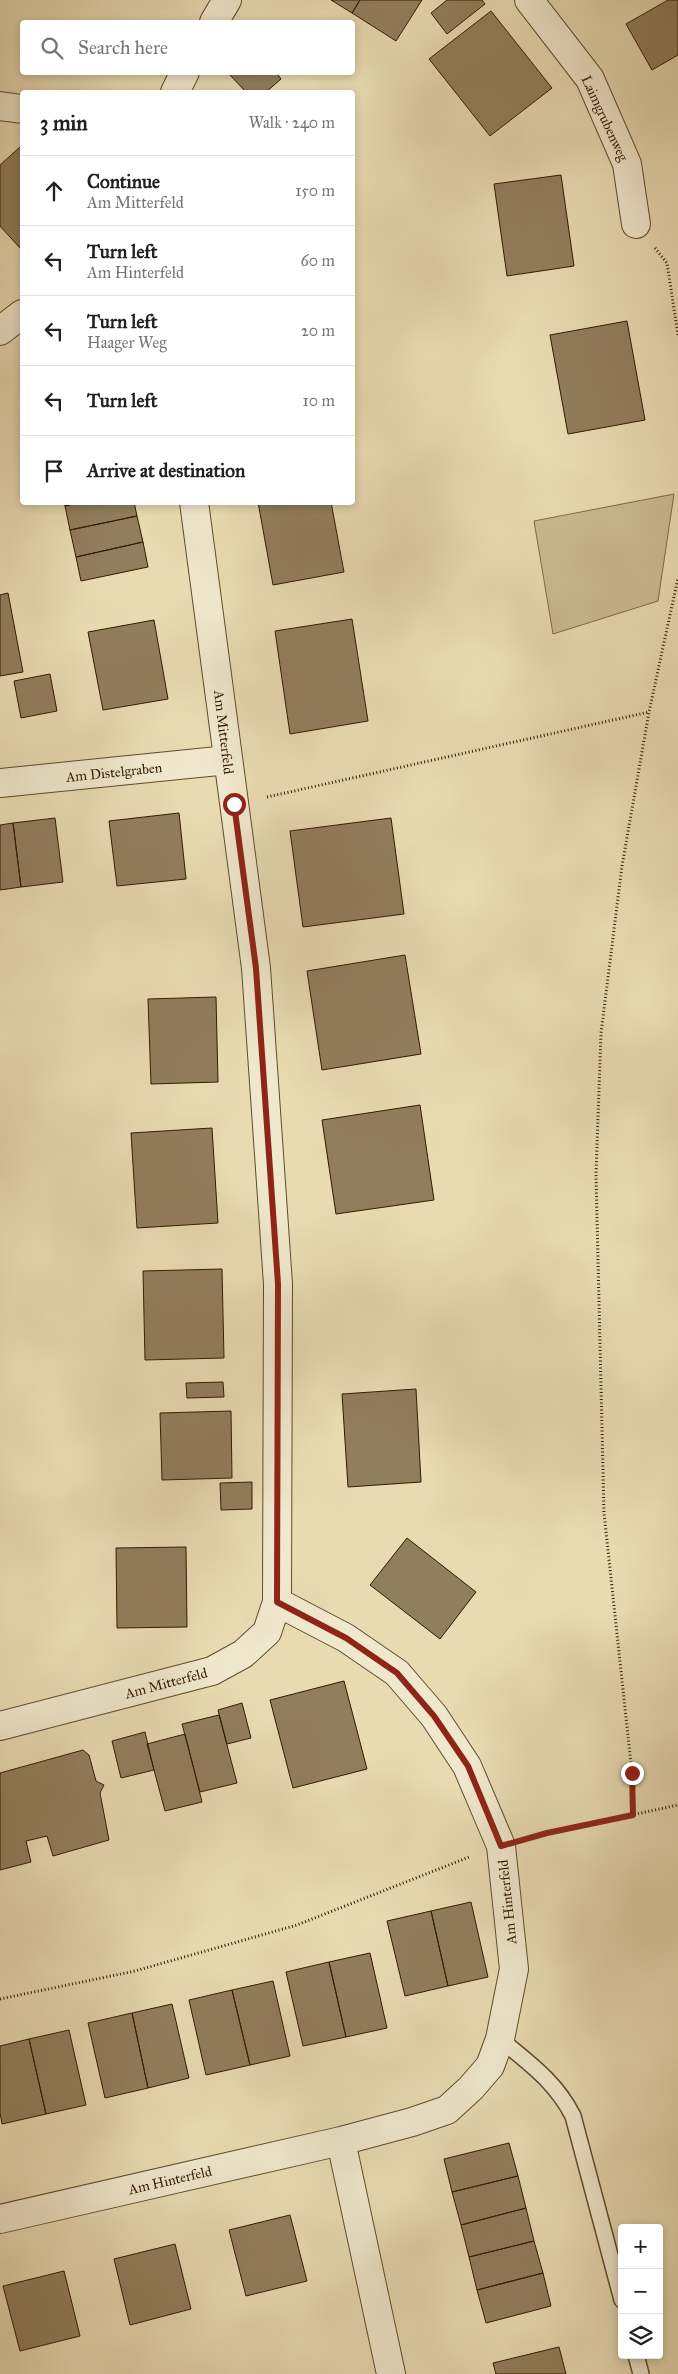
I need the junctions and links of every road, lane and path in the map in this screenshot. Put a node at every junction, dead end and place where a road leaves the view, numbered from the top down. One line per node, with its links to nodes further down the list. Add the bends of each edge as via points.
1 (227, 0): 3 (street)
2 (529, 0): 8 (street, Laimgrubenweg, via 590,79 627,164)
3 (215, 20)
4 (184, 75): 5 (street)
5 (176, 90)
6 (0, 106): 7 (street)
7 (20, 109)
8 (636, 224): 11 (path, via 668,263)
9 (20, 316): 10 (street)
10 (0, 331)
11 (678, 335)
12 (194, 505): 15 (street, Am Mitterfeld)
13 (678, 578): 14 (path)
14 (649, 712): 17 (path); 21 (path, via 622,866 601,1033 596,1176 604,1513 632,1773)
15 (228, 760): 16 (street, Am Distelgraben); 17 (street, Am Mitterfeld)
16 (0, 783)
17 (234, 804): 18 (street, Am Mitterfeld, via 256,968 278,1284)
18 (277, 1602): 19 (street, Am Mitterfeld, via 267,1632 243,1654 212,1671); 22 (street, Am Hinterfeld, via 346,1638 397,1673 434,1716 468,1766)
19 (0, 1726)
20 (678, 1805): 21 (path)
21 (633, 1815): 22 (path)
22 (501, 1846): 23 (path, via 297,1925 135,1970); 24 (street, Am Hinterfeld, via 514,1969)
23 (0, 1999)
24 (500, 2039): 25 (street, Am Hinterfeld, via 490,2066 447,2110); 27 (lane, via 541,2072 563,2096 573,2116)
25 (341, 2141): 26 (street, Am Hinterfeld); 29 (street)
26 (0, 2219)
27 (618, 2285)
28 (637, 2359): 30 (lane)
29 (391, 2374)
30 (641, 2374)

